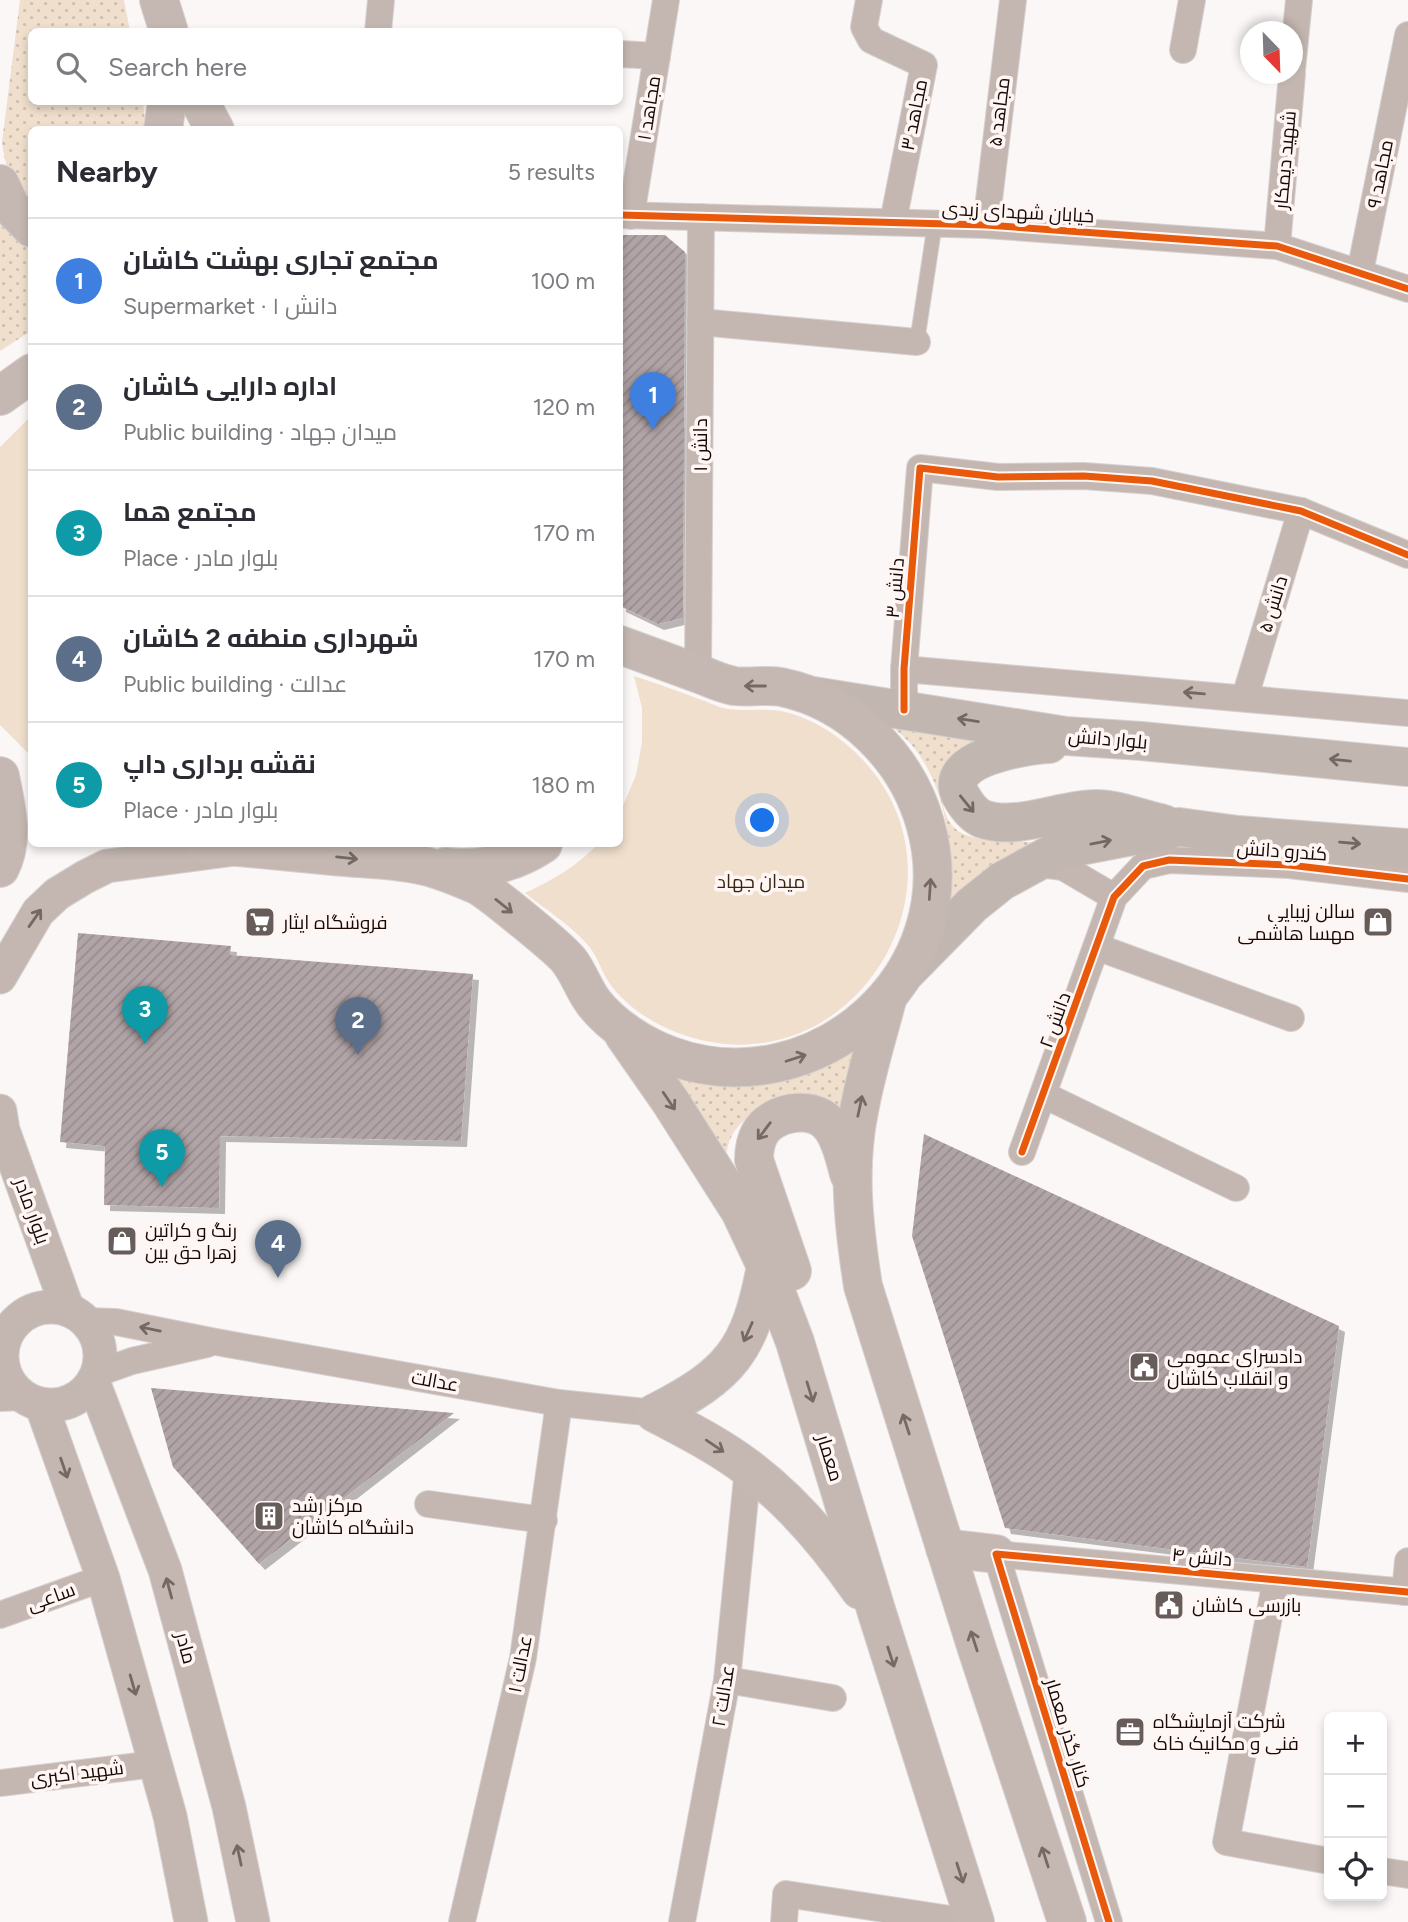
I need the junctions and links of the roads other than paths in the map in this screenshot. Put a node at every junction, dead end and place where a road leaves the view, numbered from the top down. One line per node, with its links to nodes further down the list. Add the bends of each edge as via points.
1 (159, 0): 9 (main road)
2 (381, 0): 10 (street)
3 (666, 0): 14 (street, مجاهد ۱)
4 (869, 0): 23 (street, مجاهد ۳, via 864,27 871,40 924,65)
5 (1013, 0): 26 (street, مجاهد ۵)
6 (1192, 0): 12 (street)
7 (1298, 0): 8 (street, شهید دیمکار)
8 (1296, 21)
9 (168, 28)
10 (378, 28)
11 (1408, 35): 28 (street, مجاهد ۹)
12 (1183, 50)
13 (623, 54): 14 (street)
14 (657, 56): 21 (street, مجاهد ۱)
15 (1291, 84): 27 (street, شهید دیمکار)
16 (166, 105): 18 (main road)
17 (202, 105): 19 (main road)
18 (163, 126)
19 (213, 126)
20 (0, 184): 25 (main road, via 10,206)
21 (625, 215): 22 (street, خیابان شهدای زیدی)
22 (701, 217): 23 (street, خیابان شهدای زیدی); 30 (street, دانش ۱)
23 (894, 222): 24 (street, خیابان شهدای زیدی)
24 (935, 223): 26 (street, خیابان شهدای زیدی); 31 (lane)
25 (28, 224)
26 (986, 225): 27 (street, خیابان شهدای زیدی)
27 (1277, 246): 28 (street, خیابان شهدای زیدی)
28 (1360, 272): 29 (street, خیابان شهدای زیدی)
29 (1408, 289)
30 (700, 322): 31 (street); 38 (street, دانش ۱)
31 (917, 342)
32 (28, 376): 33 (main road)
33 (0, 396)
34 (1301, 511): 35 (street); 37 (street, دانش ۳, via 1153,481 998,477 920,468); 40 (street, دانش ۵)
35 (1408, 555)
36 (623, 646): 38 (main road)
37 (904, 669): 40 (street, one-way to 37); 41 (street, دانش ۳)
38 (698, 674): 39 (main road, one-way to 38, via 779,686 732,686)
39 (809, 695): 41 (main road, بلوار دانش); 58 (main road, one-way to 39, via 919,944 928,915 932,885 926,825 916,797 883,746 853,720)
40 (1245, 697): 42 (street)
41 (904, 710): 43 (main road, بلوار دانش, one-way to 41)
42 (1408, 713)
43 (1110, 740): 44 (main road, بلوار دانش, one-way to 43); 47 (main road, one-way to 47, via 1034,745 991,755 965,770 957,781 958,791 983,819 1005,822 1097,808)
44 (1408, 767)
45 (0, 776): 46 (main road); 53 (main road, via 9,831)
46 (28, 797)
47 (1179, 827): 50 (main road, one-way to 50); 51 (main road, one-way to 47, via 1059,850)
48 (244, 847): 52 (main road, one-way to 52); 57 (street, one-way to 48, via 38,912 85,877 107,866)
49 (538, 847): 52 (main road, via 499,865 467,870)
50 (1408, 848)
51 (1032, 863): 55 (street, via 1063,867); 58 (main road, via 972,905)
52 (422, 865): 60 (main road, one-way to 60, via 481,887 569,959 594,1003)
53 (0, 868)
54 (1408, 879): 55 (street, کندرو دانش, via 1289,865 1169,860 1143,866)
55 (1115, 897): 56 (street, دانش ۲)
56 (1097, 947): 59 (street); 61 (street, دانش ۲)
57 (0, 977)
58 (897, 984): 60 (main road, one-way to 58, via 660,1051 698,1064 758,1066 788,1061 843,1037 868,1018); 64 (main road, one-way to 58, via 859,1111)
59 (1291, 1018)
60 (617, 1025): 66 (main road, معمار, one-way to 66, via 740,1211)
61 (1044, 1095): 63 (street, دانش ۲); 65 (street)
62 (0, 1111): 67 (street, بلوار مادر, via 3,1130)
63 (1022, 1152)
64 (852, 1186): 70 (main road, one-way to 70, via 834,1132 818,1116 790,1114 773,1120 760,1132 754,1160 801,1296); 78 (main road, one-way to 64, via 863,1286)
65 (1236, 1188)
66 (766, 1266): 70 (main road, معمار); 74 (main road, one-way to 74, via 759,1304 734,1357 718,1376)
67 (76, 1316): 68 (street, via 54,1307 40,1308 27,1313); 69 (street, عدالت, one-way to 67); 71 (street, via 97,1339)
68 (2, 1336): 72 (street, via 3,1369)
69 (216, 1342): 71 (street, via 132,1361); 73 (street, عدالت)
70 (795, 1342): 84 (main road, معمار, one-way to 84)
71 (96, 1377): 72 (street, via 85,1391 65,1403); 94 (street, مادر, one-way to 71, via 229,1807 165,1570)
72 (22, 1400): 81 (street, one-way to 81)
73 (559, 1403): 74 (street, عدالت); 77 (street, عدالت ۱)
74 (655, 1413): 75 (main road, one-way to 75)
75 (748, 1468): 84 (main road, via 801,1515); 86 (street, عدالت ۲)
76 (428, 1504): 77 (street)
77 (544, 1520): 95 (street, عدالت ۱, via 523,1658)
78 (945, 1548): 79 (main road); 99 (main road, one-way to 78)
79 (996, 1554): 82 (street, دانش ۴); 100 (street, کنار گذر معمار)
80 (1408, 1561): 83 (street, دانش ۴)
81 (103, 1578): 85 (street, ساعی); 88 (street, one-way to 88)
82 (1276, 1580): 83 (street, دانش ۴); 90 (street, via 1226,1842)
83 (1406, 1592)
84 (877, 1614): 98 (main road, معمار, one-way to 98)
85 (0, 1615)
86 (727, 1680): 87 (street); 96 (street, عدالت ۲)
87 (833, 1698)
88 (155, 1764): 89 (street, شهید اکبری); 93 (street, via 170,1816)
89 (0, 1783)
90 (1324, 1860)
91 (1387, 1872): 92 (street)
92 (1408, 1875)
93 (187, 1917)
94 (253, 1922)
95 (462, 1922)
96 (682, 1922)
97 (784, 1922): 98 (street, via 786,1894)
98 (973, 1922)
99 (1067, 1922)
100 (1109, 1922)

